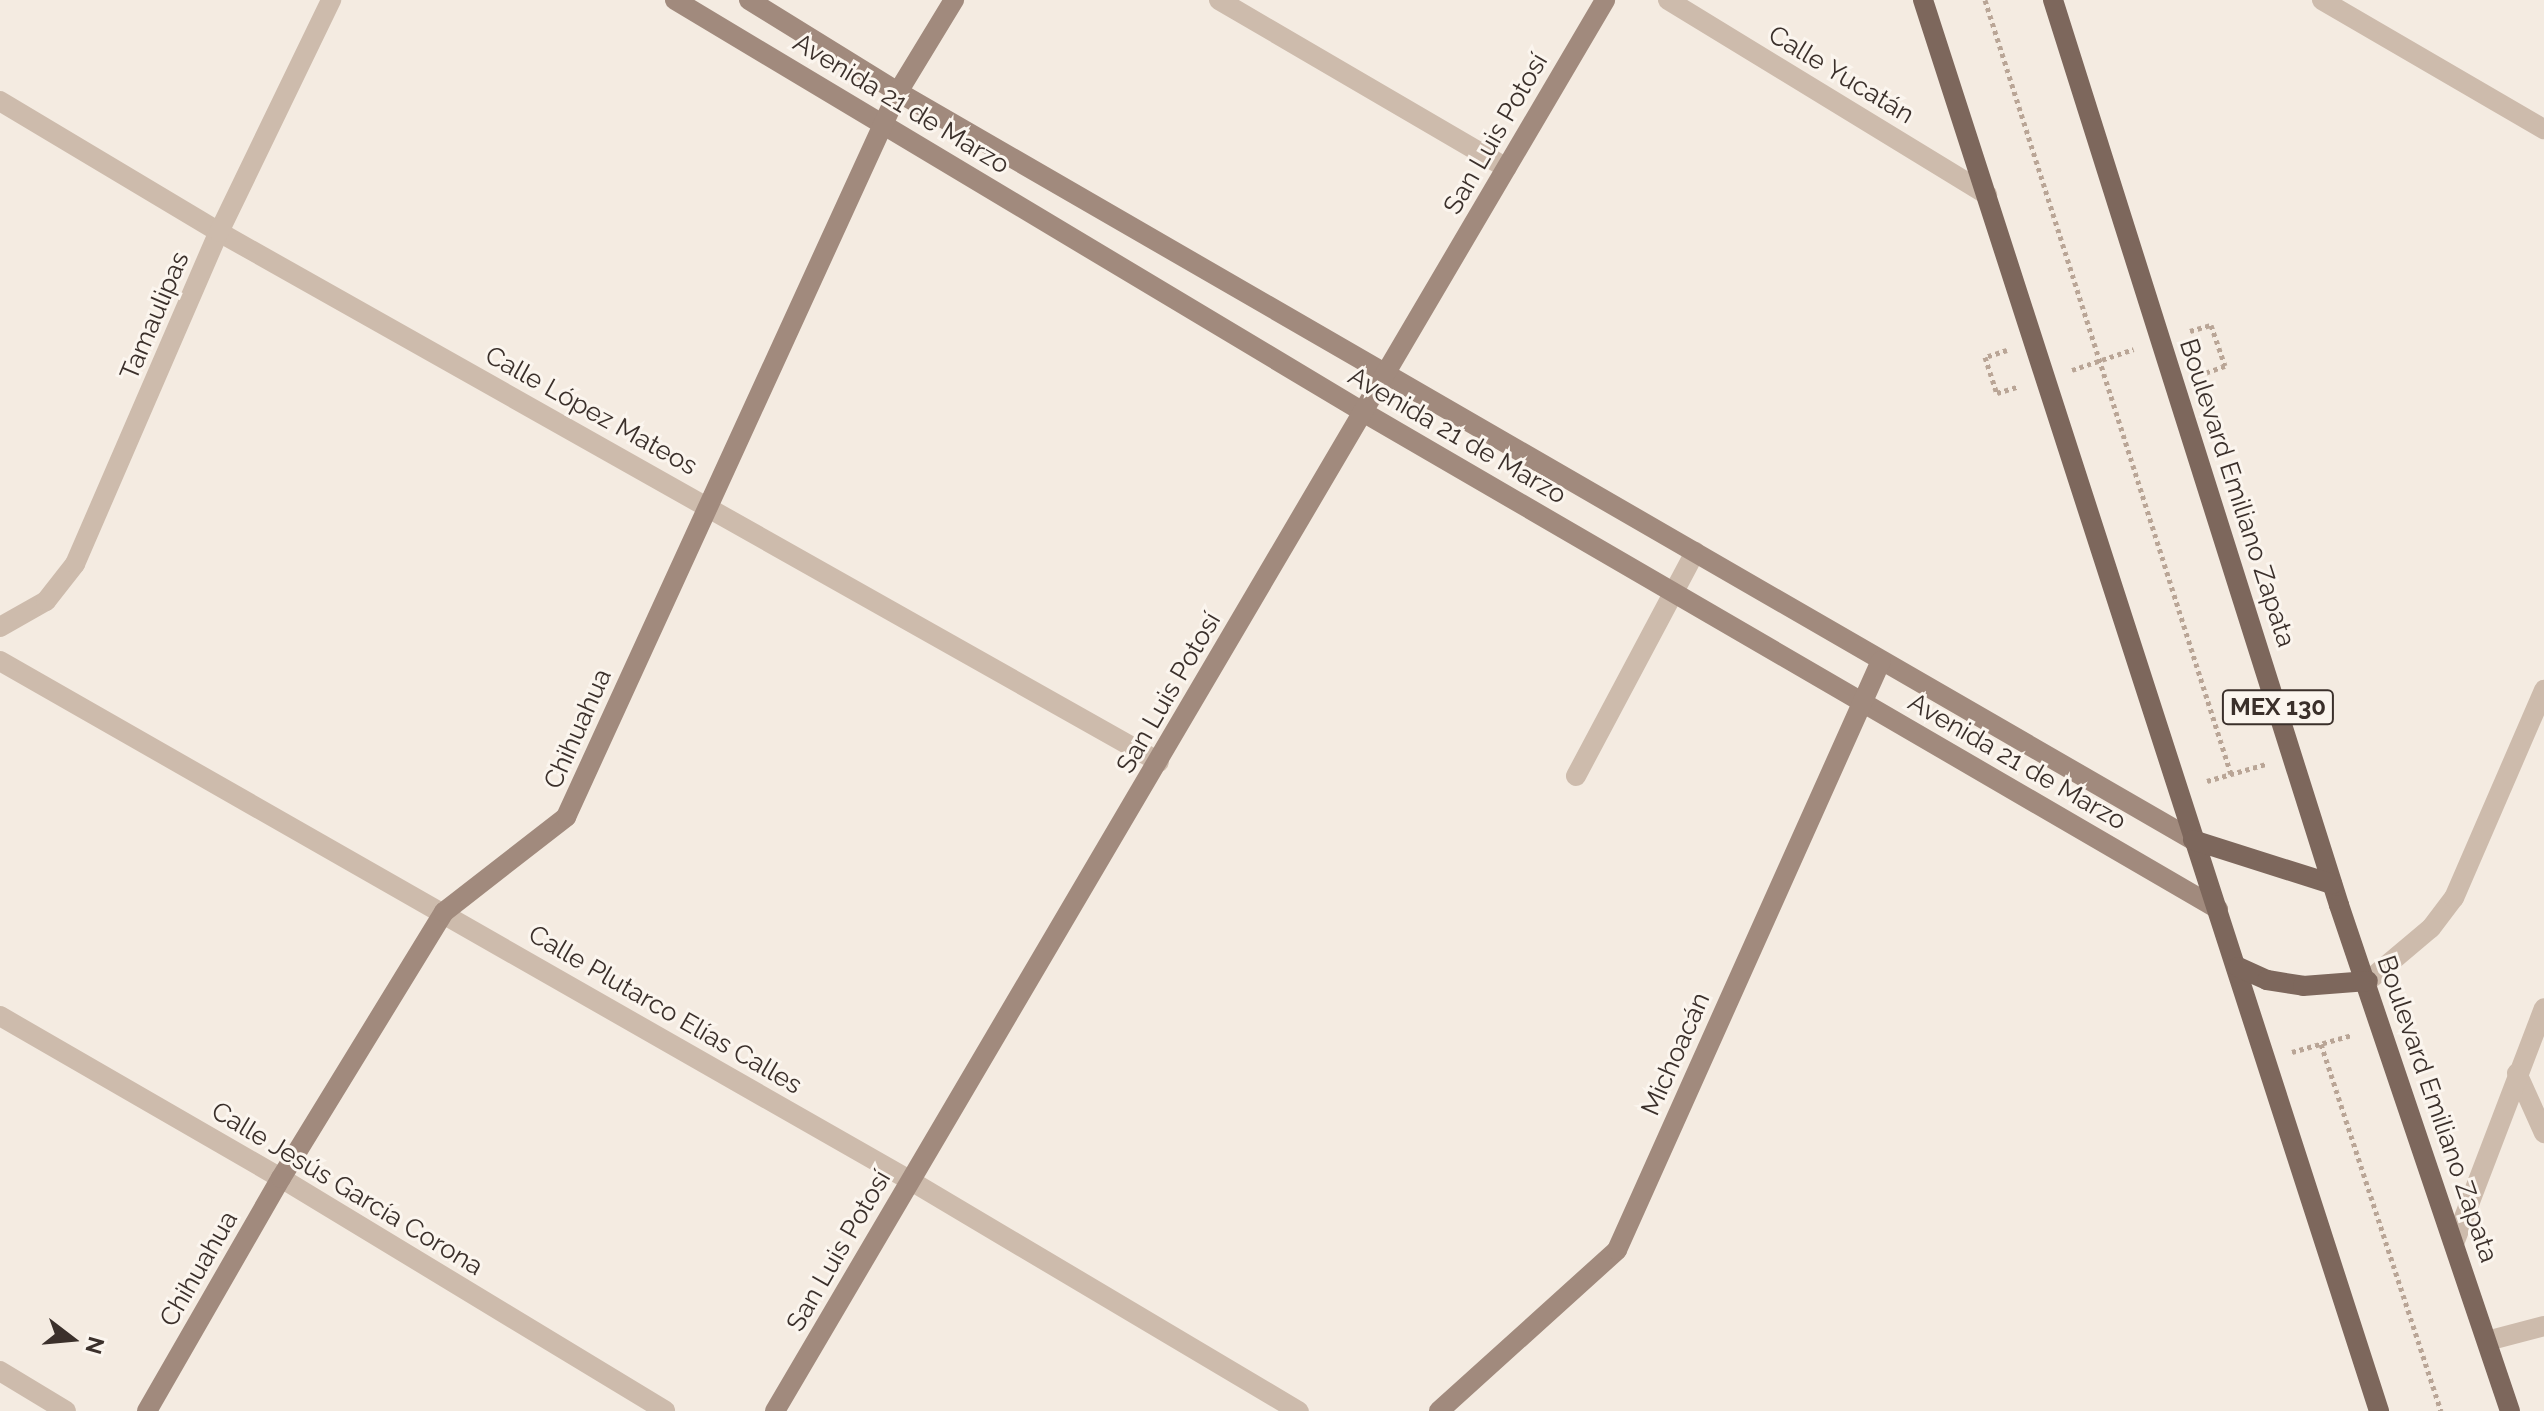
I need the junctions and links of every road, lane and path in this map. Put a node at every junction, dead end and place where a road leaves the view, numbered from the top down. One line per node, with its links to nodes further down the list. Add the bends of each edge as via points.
1 (331, 0): 18 (street, Tamaulipas)
2 (675, 0): 14 (street, Avenida 21 de Marzo)
3 (749, 0): 12 (street, Avenida 21 de Marzo)
4 (954, 0): 12 (street, Chihuahua)
5 (1219, 0): 16 (street)
6 (1605, 0): 16 (street, San Luis Potosí)
7 (1668, 0): 17 (street, Calle Yucatán)
8 (1923, 0): 17 (main road)
9 (1985, 0): 37 (path)
10 (2053, 0): 35 (main road, Boulevard Emiliano Zapata / MEX 130)
11 (2322, 0): 15 (street)
12 (898, 92): 14 (street, Chihuahua); 23 (street, Avenida 21 de Marzo)
13 (0, 101): 18 (street, Calle López Mateos)
14 (884, 123): 26 (street, Avenida 21 de Marzo); 27 (street, Chihuahua)
15 (2544, 129)
16 (1506, 168): 23 (street, San Luis Potosí)
17 (1987, 195): 39 (main road)
18 (219, 232): 27 (street, Calle López Mateos); 30 (street, Tamaulipas, via 75,564 46,601)
19 (2185, 333): 22 (path, via 2211,325)
20 (2140, 347): 24 (path)
21 (1985, 357): 25 (path, via 1997,393)
22 (2225, 366)
23 (1387, 371): 26 (street, San Luis Potosí); 28 (street, Avenida 21 de Marzo)
24 (2066, 371)
25 (2022, 386)
26 (1363, 412): 29 (street, Avenida 21 de Marzo); 36 (street, San Luis Potosí)
27 (708, 506): 36 (street, Calle López Mateos); 43 (street, Chihuahua, via 566,817)
28 (1695, 552): 29 (street); 32 (street, Avenida 21 de Marzo)
29 (1675, 593): 34 (street, Avenida 21 de Marzo); 38 (street)
30 (0, 627)
31 (0, 661): 43 (street, Calle Plutarco Elías Calles)
32 (1881, 661): 34 (street, Michoacán); 40 (street, Avenida 21 de Marzo)
33 (2544, 690): 45 (street, via 2454,898 2431,928)
34 (1862, 702): 42 (street, Avenida 21 de Marzo); 64 (street, Michoacán, via 1617,1250)
35 (2293, 755): 37 (path); 41 (main road, Boulevard Emiliano Zapata / MEX 130)
36 (1159, 762): 54 (street, San Luis Potosí)
37 (2231, 774): 39 (path)
38 (1576, 776)
39 (2179, 790): 40 (main road)
40 (2193, 840): 41 (main road); 42 (main road)
41 (2332, 884): 45 (main road, Boulevard Emiliano Zapata / MEX 130)
42 (2218, 909): 44 (main road)
43 (444, 912): 53 (street, Chihuahua); 54 (street, Calle Plutarco Elías Calles)
44 (2238, 967): 45 (main road, via 2267,980 2303,986); 50 (main road)
45 (2368, 981): 48 (main road, Boulevard Emiliano Zapata / MEX 130)
46 (2544, 1008): 51 (street)
47 (0, 1016): 53 (street, Calle Jesús García Corona)
48 (2384, 1025): 49 (path); 55 (main road, Boulevard Emiliano Zapata / MEX 130)
49 (2321, 1044): 50 (path); 66 (path)
50 (2269, 1058): 65 (main road)
51 (2517, 1073): 52 (street); 55 (street)
52 (2544, 1133)
53 (281, 1178): 60 (street, Chihuahua); 61 (street, Calle Jesús García Corona)
54 (911, 1181): 62 (street, San Luis Potosí); 63 (street, Calle Plutarco Elías Calles)
55 (2455, 1241): 57 (main road, Boulevard Emiliano Zapata / MEX 130)
56 (2544, 1326): 57 (street)
57 (2487, 1341): 67 (main road, Boulevard Emiliano Zapata / MEX 130)
58 (0, 1371): 59 (street)
59 (66, 1411)
60 (147, 1411)
61 (665, 1411)
62 (775, 1411)
63 (1299, 1411)
64 (1439, 1411)
65 (2379, 1411)
66 (2441, 1411)
67 (2510, 1411)

